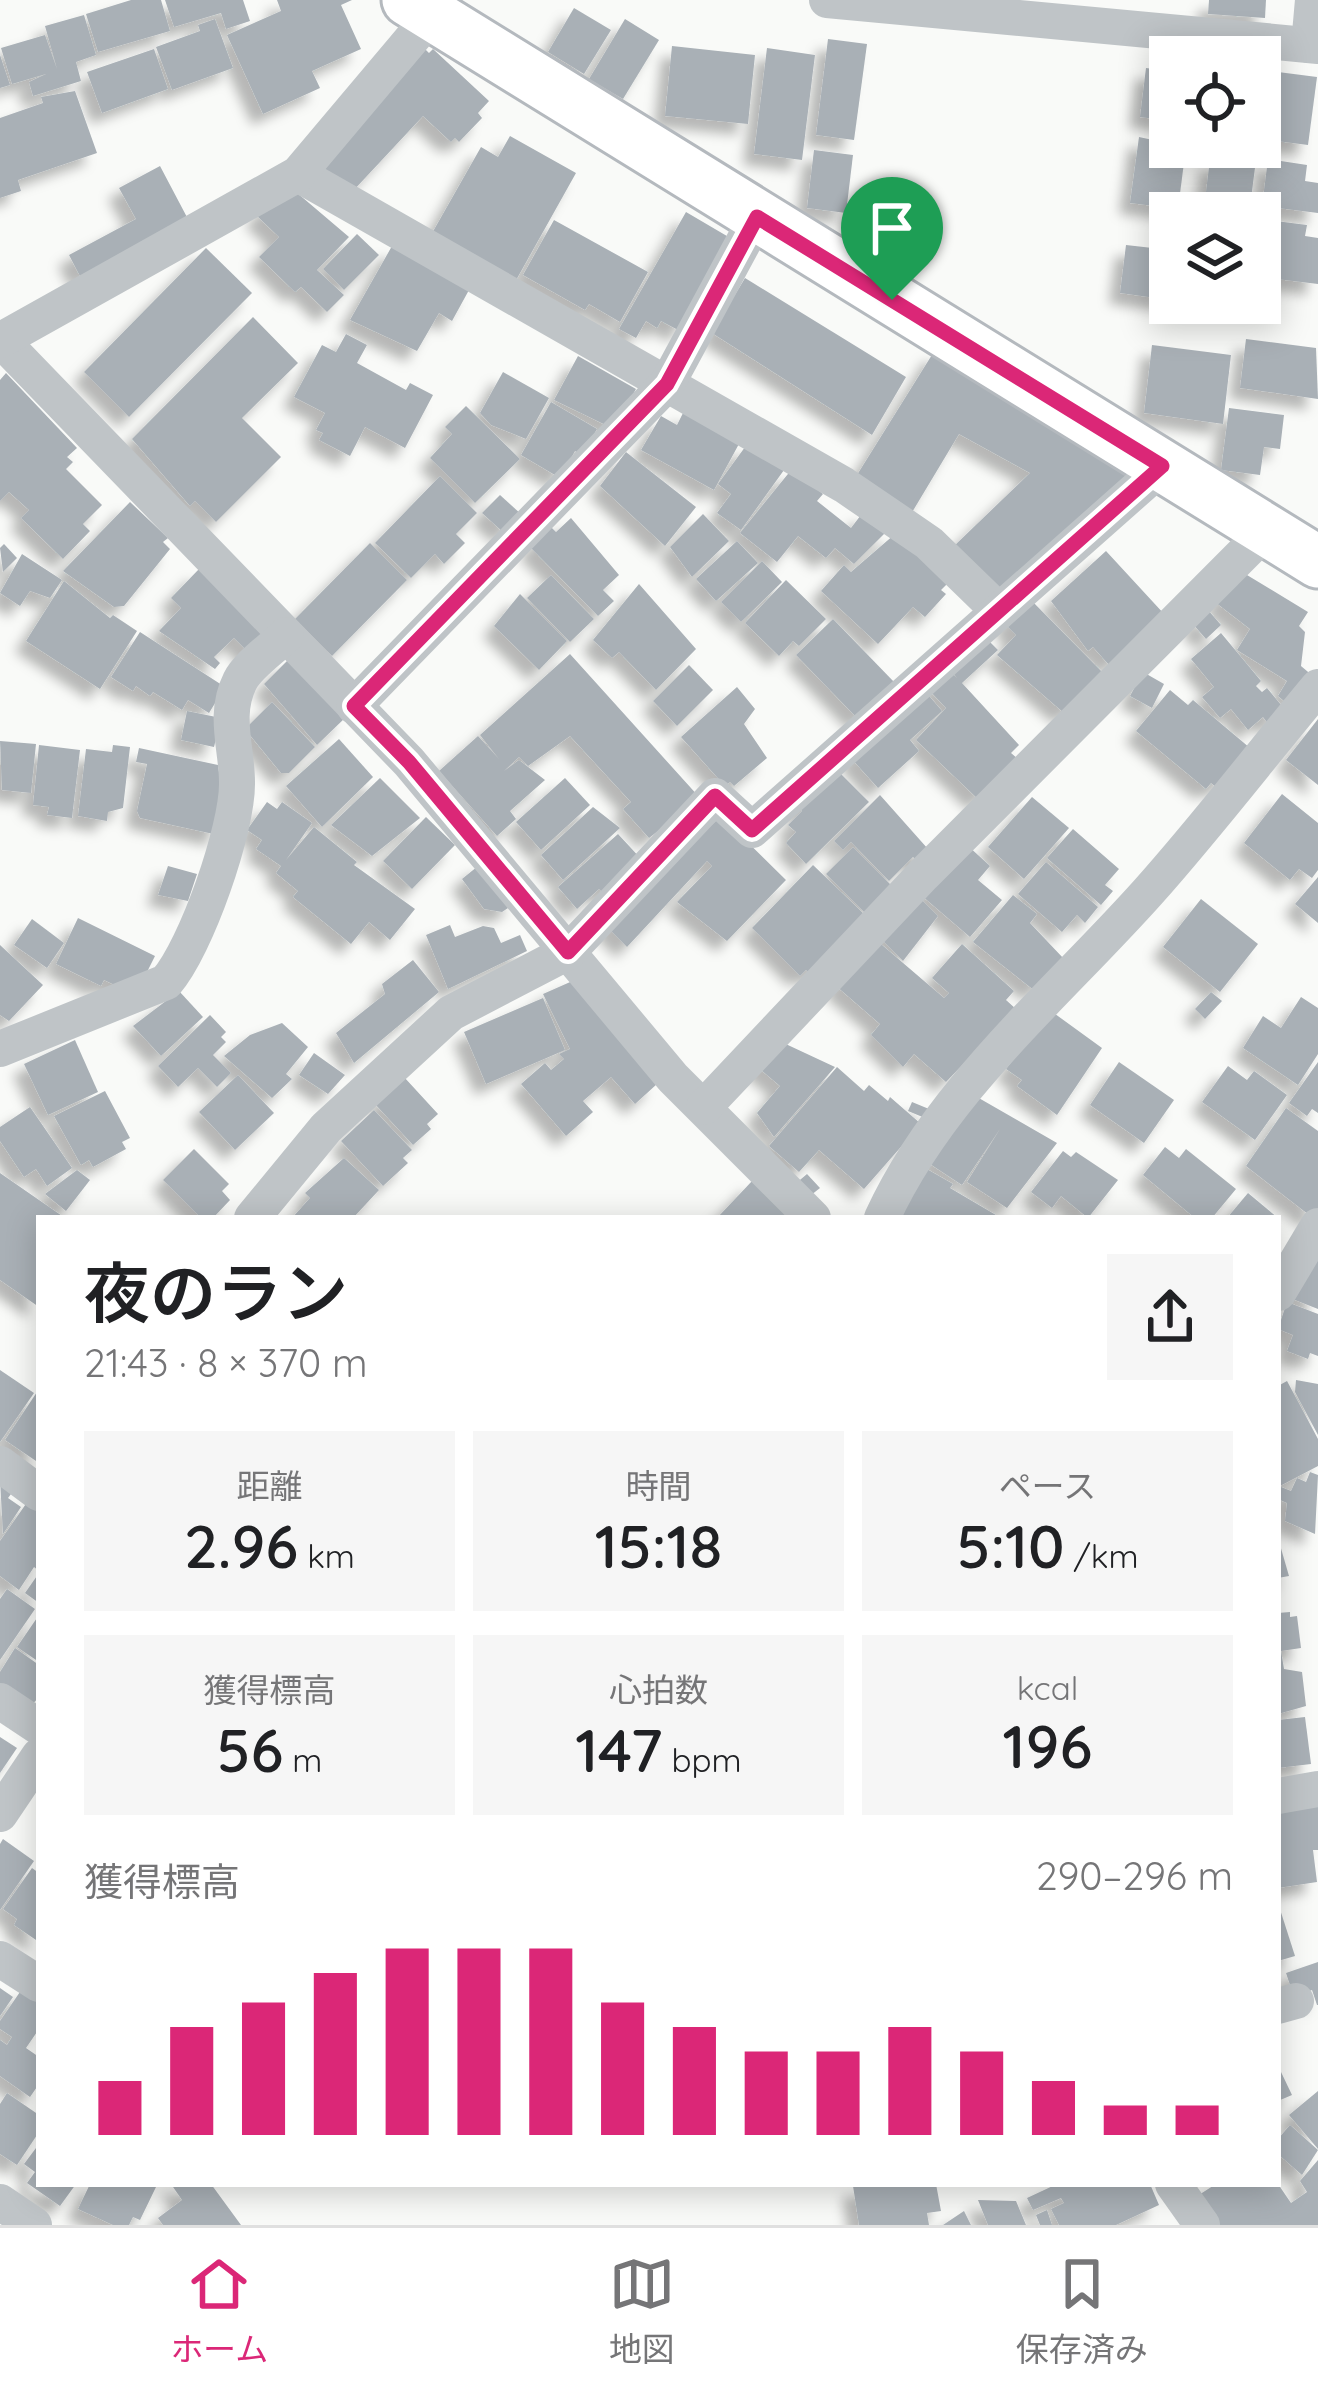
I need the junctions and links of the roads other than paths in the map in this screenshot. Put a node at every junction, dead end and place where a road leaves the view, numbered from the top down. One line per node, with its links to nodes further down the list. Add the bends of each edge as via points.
1 (827, 0): 4 (street)
2 (1313, 0): 4 (street)
3 (420, 7): 5 (street); 6 (street)
4 (1313, 46)
5 (298, 174): 7 (street); 8 (street)
6 (757, 217): 8 (street); 9 (street)
7 (0, 339): 13 (street)
8 (667, 384): 12 (street, via 844,484 929,543); 15 (street)
9 (1162, 466): 10 (street); 12 (street)
10 (1267, 530): 11 (street); 18 (street)
11 (1318, 562)
12 (999, 611): 16 (street, via 752,830 715,796)
13 (286, 635): 15 (street); 17 (street, via 240,680 229,722 236,817 185,961 166,982)
14 (1318, 687): 21 (street, via 1148,892 1016,1032 904,1170)
15 (354, 706): 16 (street)
16 (568, 952): 18 (street); 19 (street, via 451,1013 326,1128)
17 (0, 1049)
18 (704, 1108): 20 (street)
19 (254, 1215)
20 (810, 1215)
21 (883, 1215)
22 (1318, 1226): 23 (street)
23 (1281, 1288)
24 (0, 1464): 25 (street)
25 (36, 1490)
26 (0, 1701): 27 (street)
27 (36, 1725)
28 (36, 1760): 31 (street)
29 (1318, 1789): 30 (street)
30 (1281, 1795)
31 (0, 1814)
32 (0, 1959): 33 (street)
33 (36, 1982)
34 (1175, 2187): 37 (street)
35 (0, 2202): 36 (street)
36 (34, 2225)
37 (1202, 2225)

